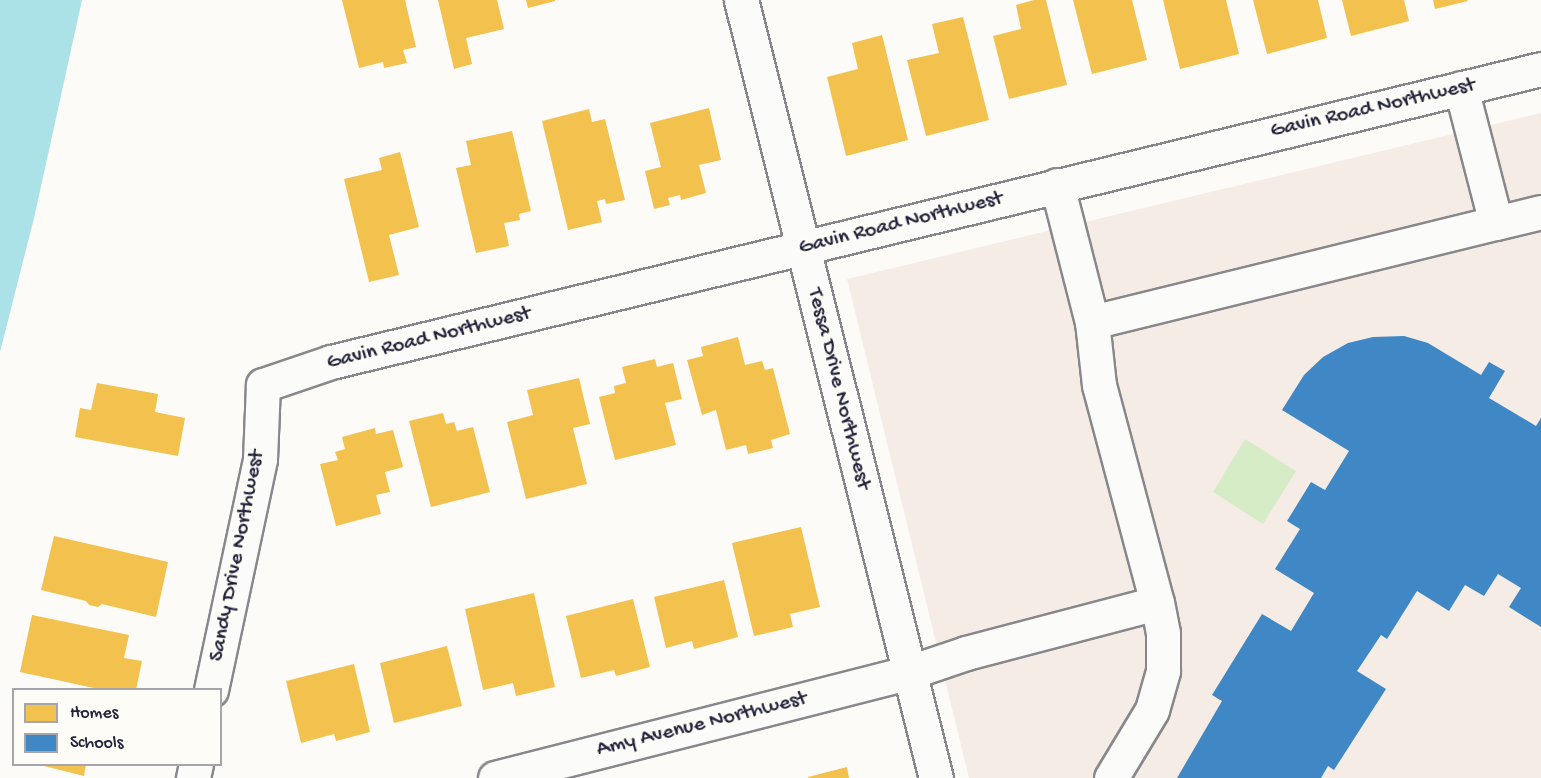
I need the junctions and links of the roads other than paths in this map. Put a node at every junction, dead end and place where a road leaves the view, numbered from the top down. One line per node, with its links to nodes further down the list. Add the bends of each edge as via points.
1 (741, 0): 7 (street, Tessa Drive Northwest)
2 (1541, 69): 3 (street, Gavin Road Northwest)
3 (1461, 88): 4 (street, Gavin Road Northwest); 6 (street)
4 (1057, 185): 7 (street, Gavin Road Northwest); 8 (street)
5 (1541, 212): 6 (street)
6 (1496, 223): 8 (street)
7 (802, 249): 9 (street, Gavin Road Northwest, via 331,362); 11 (street, Tessa Drive Northwest)
8 (1092, 322): 10 (street, via 1099,385)
9 (263, 385): 12 (street, Sandy Drive Northwest, via 260,459)
10 (1157, 603): 11 (street, Amy Avenue Northwest, via 966,653); 15 (street, via 1163,633 1163,671 1152,710)
11 (910, 672): 13 (street, Amy Avenue Northwest); 14 (street, Tessa Drive Northwest)
12 (211, 688)
13 (495, 778)
14 (936, 778)
15 (1112, 778)

